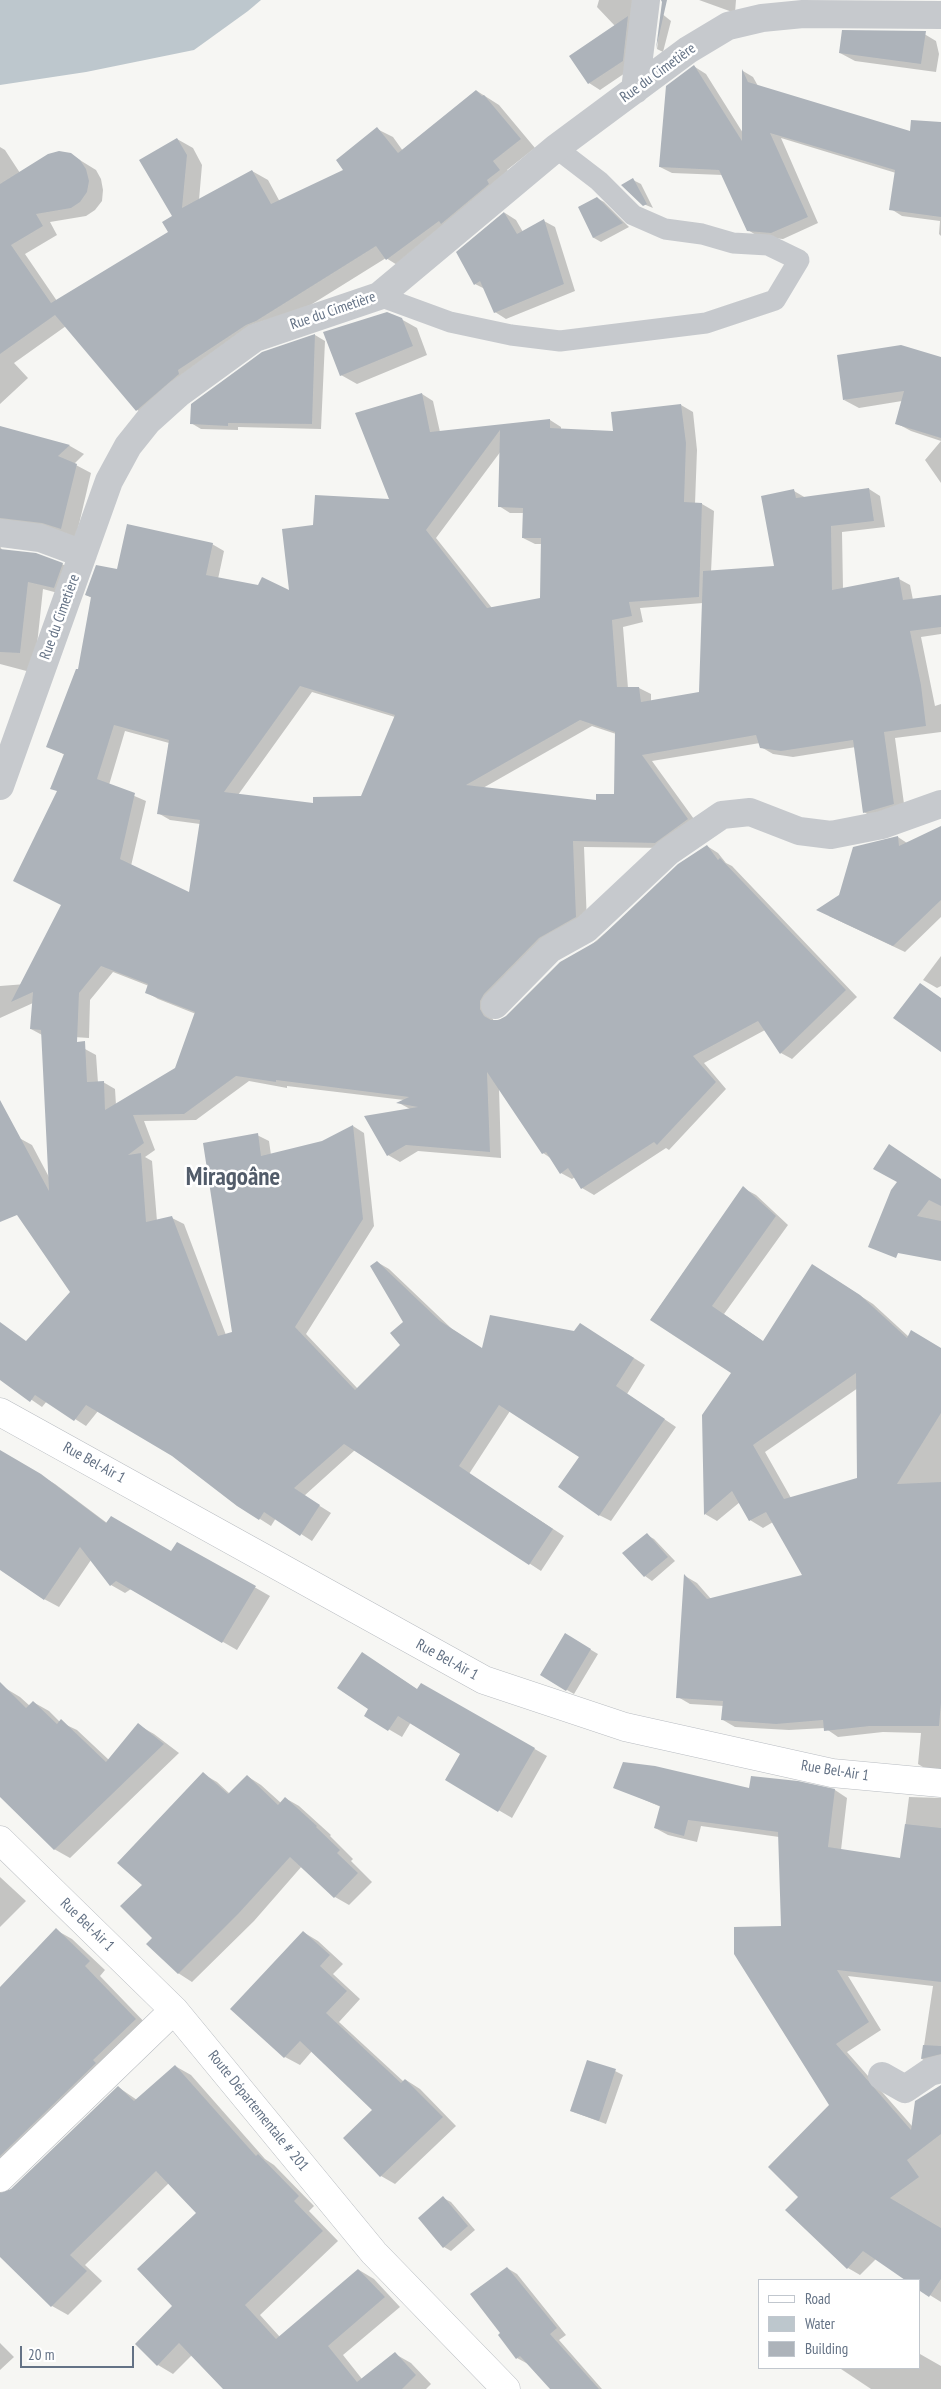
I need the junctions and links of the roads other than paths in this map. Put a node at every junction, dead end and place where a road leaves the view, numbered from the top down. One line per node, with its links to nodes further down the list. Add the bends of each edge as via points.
1 (646, 0): 3 (street)
2 (941, 14): 3 (street, Rue du Cimetière, via 803,14 762,18 728,26 688,50)
3 (635, 90): 4 (street, Rue du Cimetière)
4 (556, 148): 5 (street, Rue du Cimetière); 5 (lane, via 599,181 633,215 664,229 702,234 733,244 768,245 799,260 775,300 706,323 560,341 450,322)
5 (379, 296): 7 (street, Rue du Cimetière, via 255,338 178,394 148,421 128,446 110,482)
6 (0, 533): 7 (street, via 40,538)
7 (83, 554): 8 (street, Rue du Cimetière)
8 (0, 786)
9 (941, 804): 10 (street, via 882,825 831,835 799,831 750,812 722,815 668,852 586,928 550,949)
10 (495, 1005)
11 (0, 1412): 12 (street, Rue Bel-Air 1, via 484,1680 625,1727 832,1773)
12 (941, 1783)
13 (0, 1840): 14 (street, Rue Bel-Air 1)
14 (174, 2010): 17 (street); 18 (street, Route Départementale # 201, via 374,2253)
15 (941, 2068): 16 (street, via 905,2089)
16 (882, 2076)
17 (0, 2178)
18 (506, 2389)

